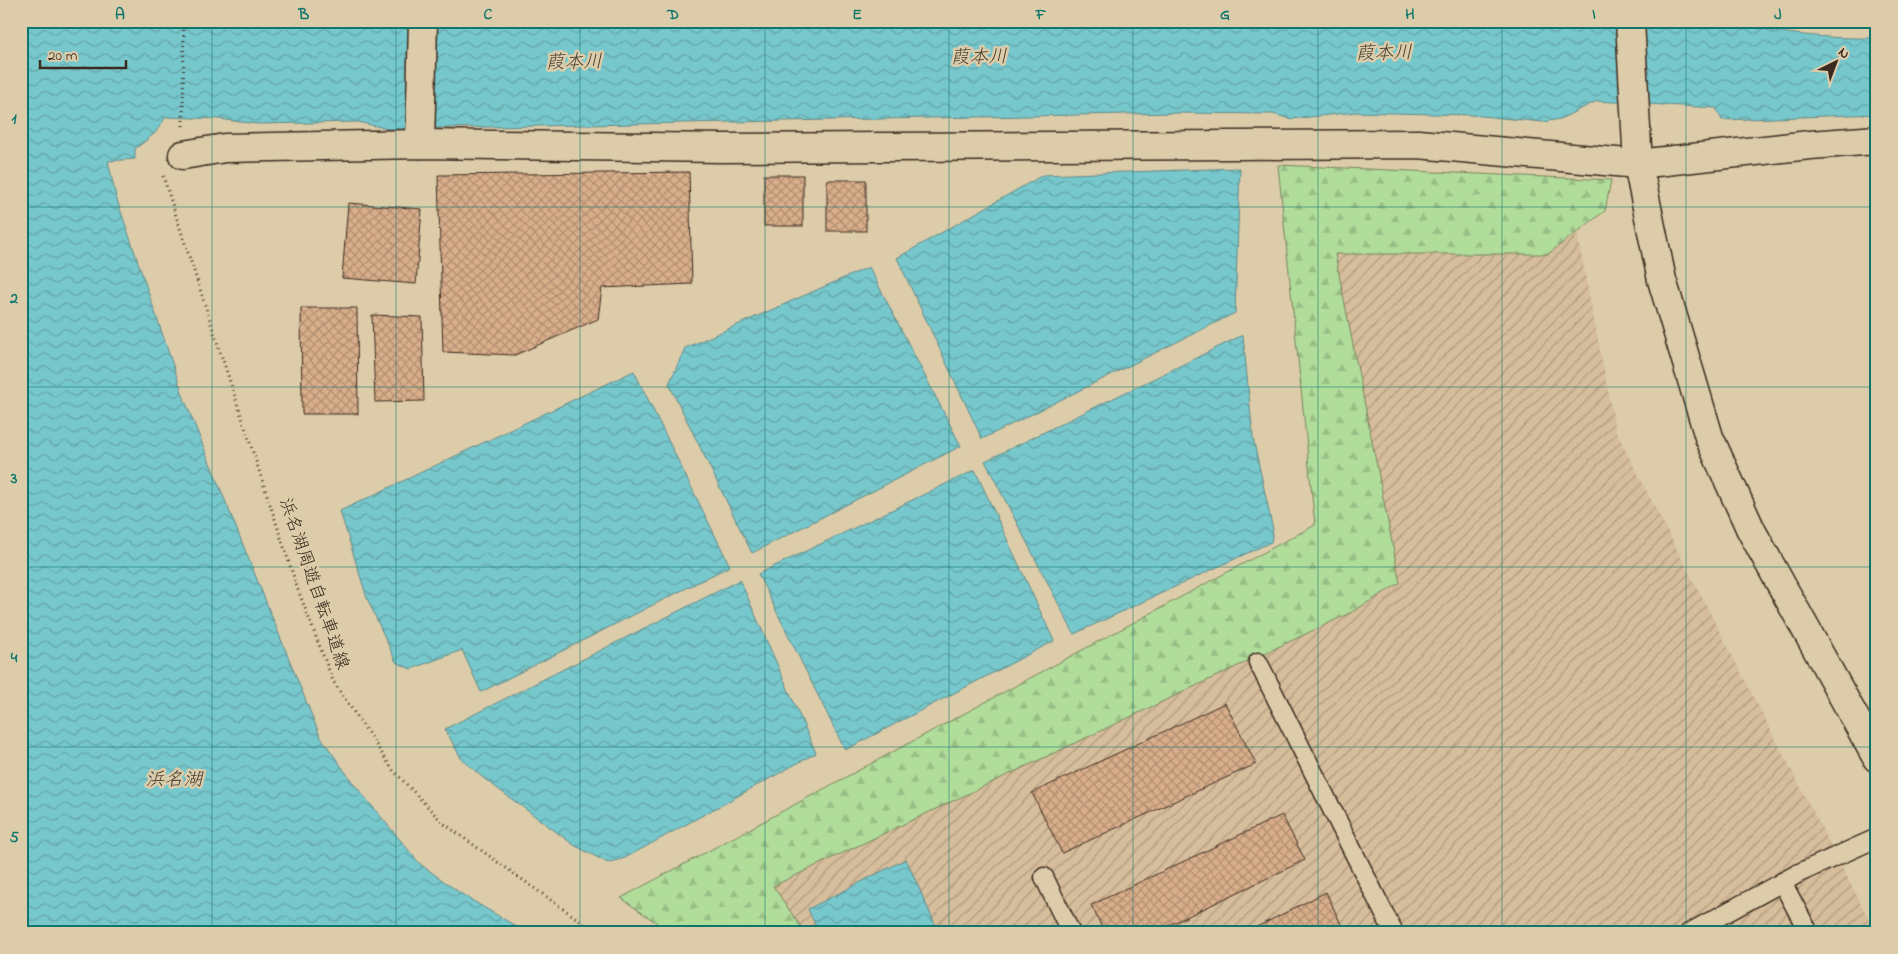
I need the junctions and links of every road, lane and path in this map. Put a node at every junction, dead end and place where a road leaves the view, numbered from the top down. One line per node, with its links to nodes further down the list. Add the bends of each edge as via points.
1 (184, 21): 4 (path)
2 (423, 21): 6 (street)
3 (1630, 21): 8 (street)
4 (183, 127)
5 (1877, 140): 8 (street)
6 (420, 144): 7 (street, via 225,148); 8 (street, via 732,148 1418,144)
7 (182, 155): 14 (path, 浜名湖周遊自転車道線, via 169,160 162,172 298,590 332,681 393,770 443,823)
8 (1637, 155): 10 (street, via 1662,280 1709,437 1751,530)
9 (1258, 662): 16 (lane)
10 (1877, 758)
11 (1877, 838): 13 (lane)
12 (1044, 877): 15 (lane)
13 (1782, 882): 17 (lane); 18 (lane)
14 (597, 933)
15 (1071, 933)
16 (1394, 933)
17 (1689, 933)
18 (1809, 933)

